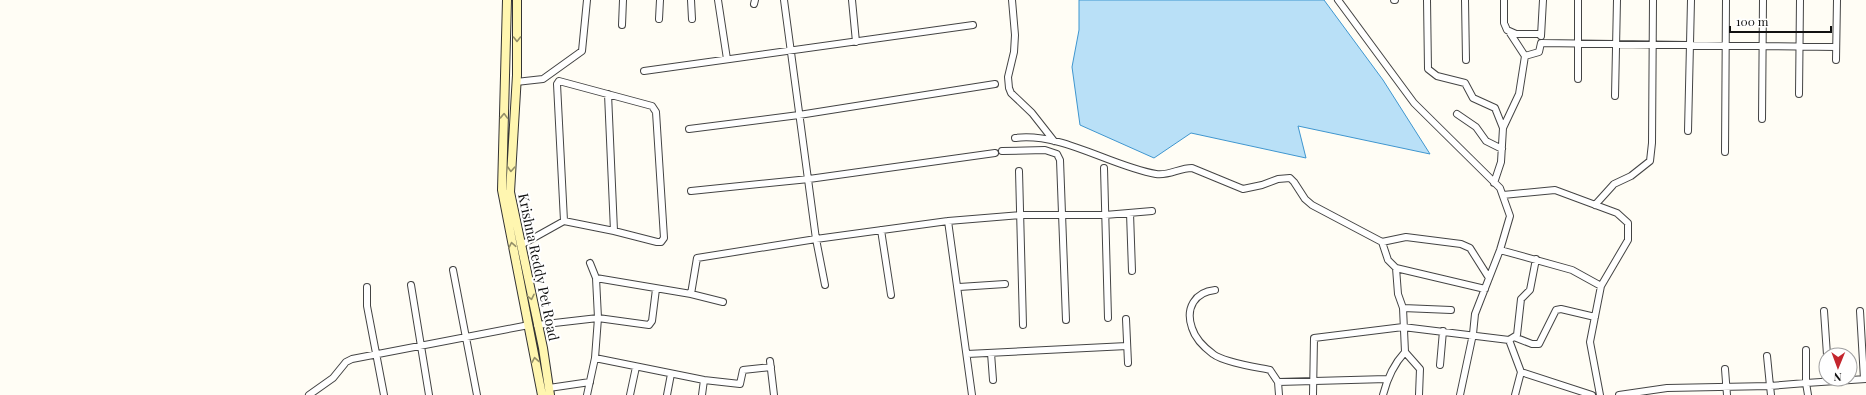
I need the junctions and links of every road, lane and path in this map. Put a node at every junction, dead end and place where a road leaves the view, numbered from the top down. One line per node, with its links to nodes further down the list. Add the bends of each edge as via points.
1 (507, 0): 112 (main road, Krishna Reddy Pet Road, one-way to 1, via 502,190)
2 (517, 0): 47 (main road, Krishna Reddy Pet Road, one-way to 47)
3 (587, 0): 47 (street, via 582,51 543,79)
4 (623, 0): 26 (street)
5 (660, 0): 24 (street)
6 (692, 0): 25 (street)
7 (718, 0): 42 (street)
8 (784, 0): 40 (street)
9 (852, 0): 30 (street)
10 (1012, 0): 59 (street, via 1015,35 1008,77 1009,88)
11 (1338, 0): 67 (street, via 1414,103)
12 (1427, 0): 55 (street, via 1428,69 1437,76 1465,83 1473,98 1495,108)
13 (1465, 0): 43 (street)
14 (1504, 0): 28 (street, via 1504,23)
15 (1543, 0): 29 (street)
16 (1578, 0): 32 (street)
17 (1617, 0): 33 (street)
18 (1654, 0): 34 (street)
19 (1691, 0): 35 (street)
20 (1726, 0): 36 (street)
21 (1763, 0): 37 (street)
22 (1800, 0): 38 (street)
23 (1837, 0): 39 (street)
24 (659, 19)
25 (692, 19)
26 (622, 25)
27 (973, 25): 30 (street)
28 (1510, 33): 29 (street); 41 (street)
29 (1541, 34): 31 (street)
30 (856, 42): 40 (street)
31 (1541, 43): 32 (street); 41 (street, via 1539,52)
32 (1578, 43): 33 (street); 46 (street)
33 (1616, 44): 34 (street); 51 (street)
34 (1653, 44): 35 (street); 70 (street, via 1650,161 1631,176 1614,184)
35 (1690, 45): 36 (street); 57 (street)
36 (1726, 46): 37 (street); 62 (street)
37 (1763, 46): 38 (street); 54 (street)
38 (1800, 47): 39 (street); 50 (street)
39 (1836, 47): 44 (street)
40 (790, 51): 42 (street); 53 (street)
41 (1525, 56): 55 (street, via 1519,94)
42 (727, 59): 45 (street)
43 (1466, 60)
44 (1836, 60)
45 (644, 71)
46 (1578, 79)
47 (516, 82): 82 (main road, Krishna Reddy Pet Road, one-way to 82, via 510,192)
48 (995, 84): 53 (street)
49 (608, 94): 76 (street, via 562,80 557,84); 79 (street); 79 (street, via 652,106 656,112 664,238 657,242)
50 (1799, 94)
51 (1615, 96)
52 (1457, 114): 60 (street, via 1476,127 1486,141)
53 (799, 115): 56 (street); 66 (street)
54 (1762, 119)
55 (1503, 128): 60 (street)
56 (689, 129)
57 (1688, 131)
58 (1015, 138): 59 (street)
59 (1054, 141): 81 (street, via 1118,164 1154,173 1169,174 1192,168 1243,189 1278,178 1290,178 1312,205)
60 (1502, 149): 67 (street)
61 (1002, 151): 74 (street, via 1045,150 1057,154 1060,160)
62 (1725, 152)
63 (995, 153): 66 (street)
64 (1104, 168): 75 (street)
65 (1019, 171): 73 (street)
66 (809, 179): 68 (street); 80 (street)
67 (1494, 182): 69 (street)
68 (691, 191)
69 (1503, 195): 70 (street, via 1555,190); 83 (street, via 1510,216)
70 (1595, 205): 94 (street, via 1617,213 1628,223 1628,240)
71 (1152, 211): 72 (street)
72 (1130, 213): 75 (street); 88 (street)
73 (1020, 215): 74 (street); 77 (street); 113 (street)
74 (1061, 215): 75 (street); 111 (street)
75 (1105, 215): 109 (street)
76 (564, 221): 79 (street); 82 (street)
77 (948, 221): 78 (street); 96 (street)
78 (881, 230): 80 (street); 101 (street)
79 (614, 231)
80 (816, 239): 92 (street); 100 (street, via 697,258)
81 (1382, 242): 86 (street, via 1388,260); 90 (street, via 1406,237 1461,244 1470,248)
82 (521, 245): 112 (main road, Krishna Reddy Pet Road, one-way to 112)
83 (1500, 250): 84 (street); 90 (street)
84 (1536, 259): 94 (street, via 1572,270); 118 (street, via 1530,290 1521,299 1517,335)
85 (590, 263): 89 (street)
86 (1396, 268): 98 (street); 103 (street, via 1398,294)
87 (453, 270): 117 (street)
88 (1132, 271)
89 (596, 278): 97 (street); 108 (street)
90 (1490, 278): 98 (street)
91 (1004, 284): 96 (street)
92 (825, 285)
93 (411, 286): 119 (street)
94 (1601, 286): 107 (street)
95 (367, 287): 125 (street, via 367,306)
96 (959, 287): 126 (street)
97 (656, 288): 100 (street); 108 (street, via 652,321 649,325)
98 (1485, 289): 116 (street, via 1475,314)
99 (1215, 290): 142 (street, via 1205,291 1194,300 1190,311 1192,327 1201,343 1214,355 1270,370)
100 (691, 294): 102 (street)
101 (891, 294)
102 (723, 302)
103 (1403, 308): 104 (street); 114 (street)
104 (1451, 310)
105 (1824, 311): 121 (street)
106 (1860, 311): 135 (street)
107 (1595, 317): 118 (street, via 1556,310 1539,344); 166 (street, via 1590,342)
108 (598, 318): 112 (street); 128 (street)
109 (1108, 318)
110 (1126, 319): 120 (street)
111 (1066, 320)
112 (533, 325): 117 (street); 147 (main road, Krishna Reddy Pet Road); 152 (main road, Krishna Reddy Pet Road, one-way to 112)
113 (1023, 325)
114 (1403, 327): 115 (street); 123 (street); 138 (street, via 1314,338)
115 (1443, 331): 116 (street); 130 (street)
116 (1473, 334): 118 (street); 163 (street)
117 (466, 337): 119 (street); 151 (street)
118 (1511, 339): 133 (street)
119 (422, 346): 125 (street); 150 (street)
120 (1127, 346): 124 (street); 129 (street)
121 (1826, 347)
122 (1806, 350): 143 (street)
123 (1404, 352): 139 (street); 162 (street, via 1420,370)
124 (991, 353): 126 (street); 137 (street)
125 (376, 354): 148 (street, via 346,362 333,378); 149 (street)
126 (967, 354): 158 (street)
127 (1767, 356): 145 (street)
128 (595, 358): 131 (street); 141 (street)
129 (1128, 363)
130 (1440, 365)
131 (636, 367): 134 (street); 154 (street)
132 (1725, 369): 144 (street)
133 (1522, 372): 164 (street); 165 (street)
134 (671, 374): 136 (street); 155 (street)
135 (1865, 379)
136 (704, 380): 156 (street); 157 (street, via 740,384 743,370 771,364)
137 (993, 380)
138 (1313, 380): 139 (street); 142 (street); 160 (street)
139 (1387, 380): 161 (street)
140 (1818, 381): 143 (street)
141 (590, 382): 147 (street); 153 (street)
142 (1278, 382): 159 (street)
143 (1806, 383): 145 (street); 171 (street)
144 (1727, 386): 145 (street); 146 (street); 169 (street)
145 (1770, 386): 170 (street)
146 (1689, 387): 167 (street); 168 (street)
147 (549, 392)
148 (309, 395)
149 (384, 395)
150 (430, 395)
151 (478, 395)
152 (542, 395)
153 (587, 395)
154 (630, 395)
155 (667, 395)
156 (702, 395)
157 (774, 395)
158 (972, 395)
159 (1278, 395)
160 (1313, 395)
161 (1383, 395)
162 (1418, 395)
163 (1460, 395)
164 (1515, 395)
165 (1592, 395)
166 (1600, 395)
167 (1619, 395)
168 (1689, 395)
169 (1727, 395)
170 (1771, 395)
171 (1808, 395)

